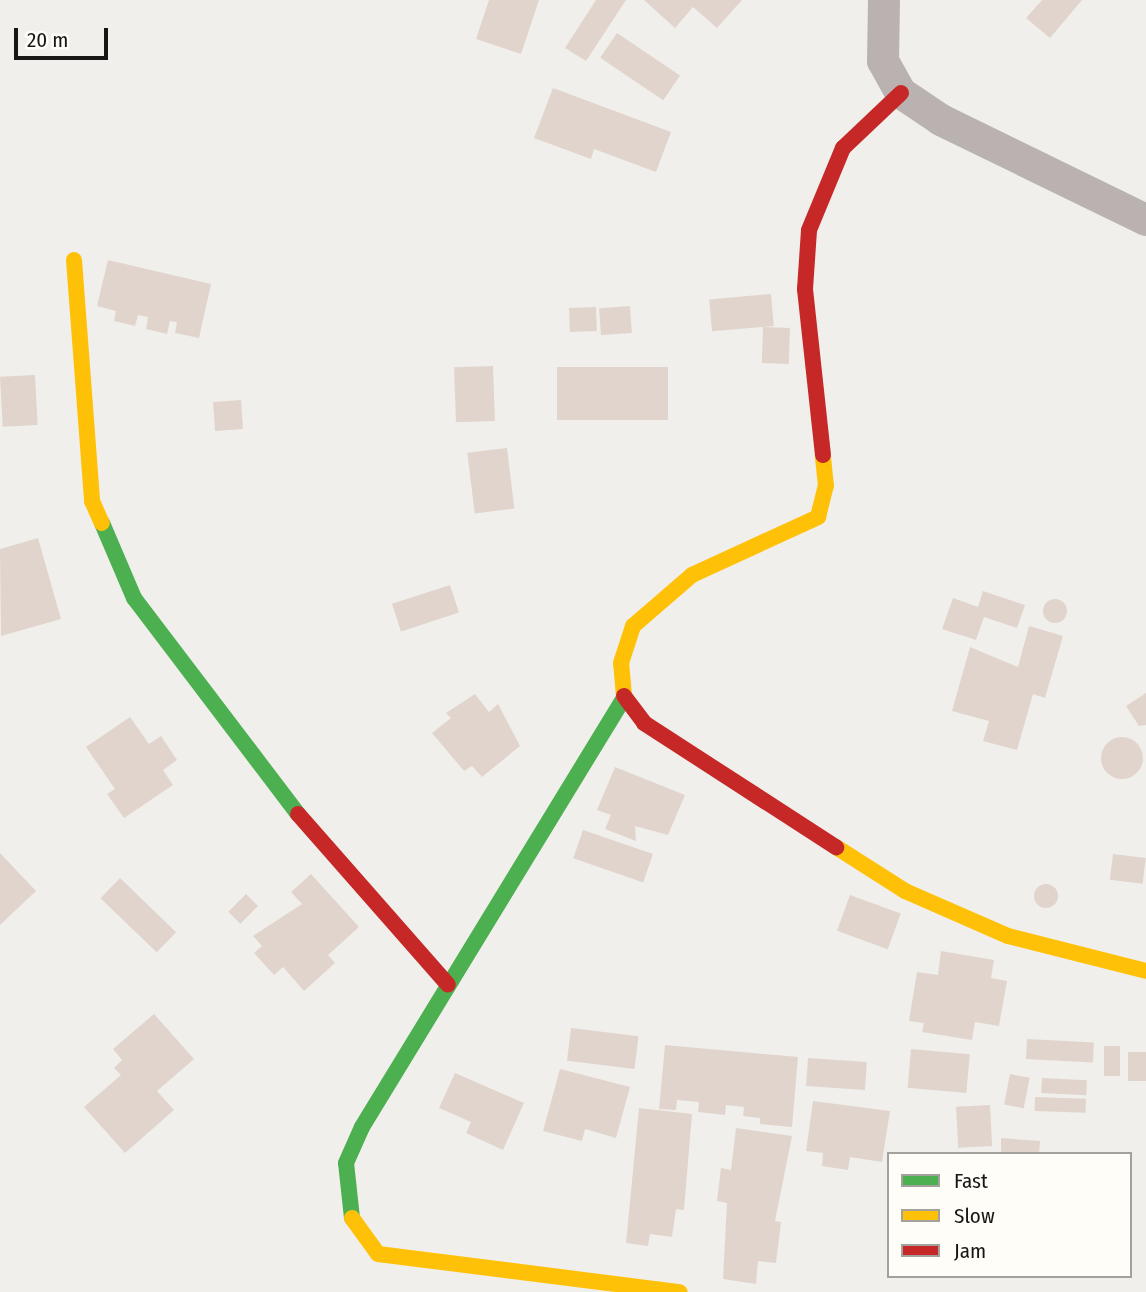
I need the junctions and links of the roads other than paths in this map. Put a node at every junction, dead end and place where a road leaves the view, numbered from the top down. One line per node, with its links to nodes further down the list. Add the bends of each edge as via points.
1 (884, 0): 2 (street, via 883,61)
2 (901, 93): 3 (street, via 941,120); 5 (street, via 843,148 827,172 809,230 805,289 826,486 818,517 692,575 658,600 633,626 621,663)
3 (1146, 220)
4 (74, 260): 7 (street, via 92,501 134,598 274,787)
5 (624, 698): 6 (street, via 644,723 905,891 1008,936); 7 (street)
6 (1146, 971)
7 (448, 985): 8 (street, via 362,1127 346,1163 346,1200 357,1231 378,1254)
8 (494, 1281): 9 (street)
9 (680, 1292)

